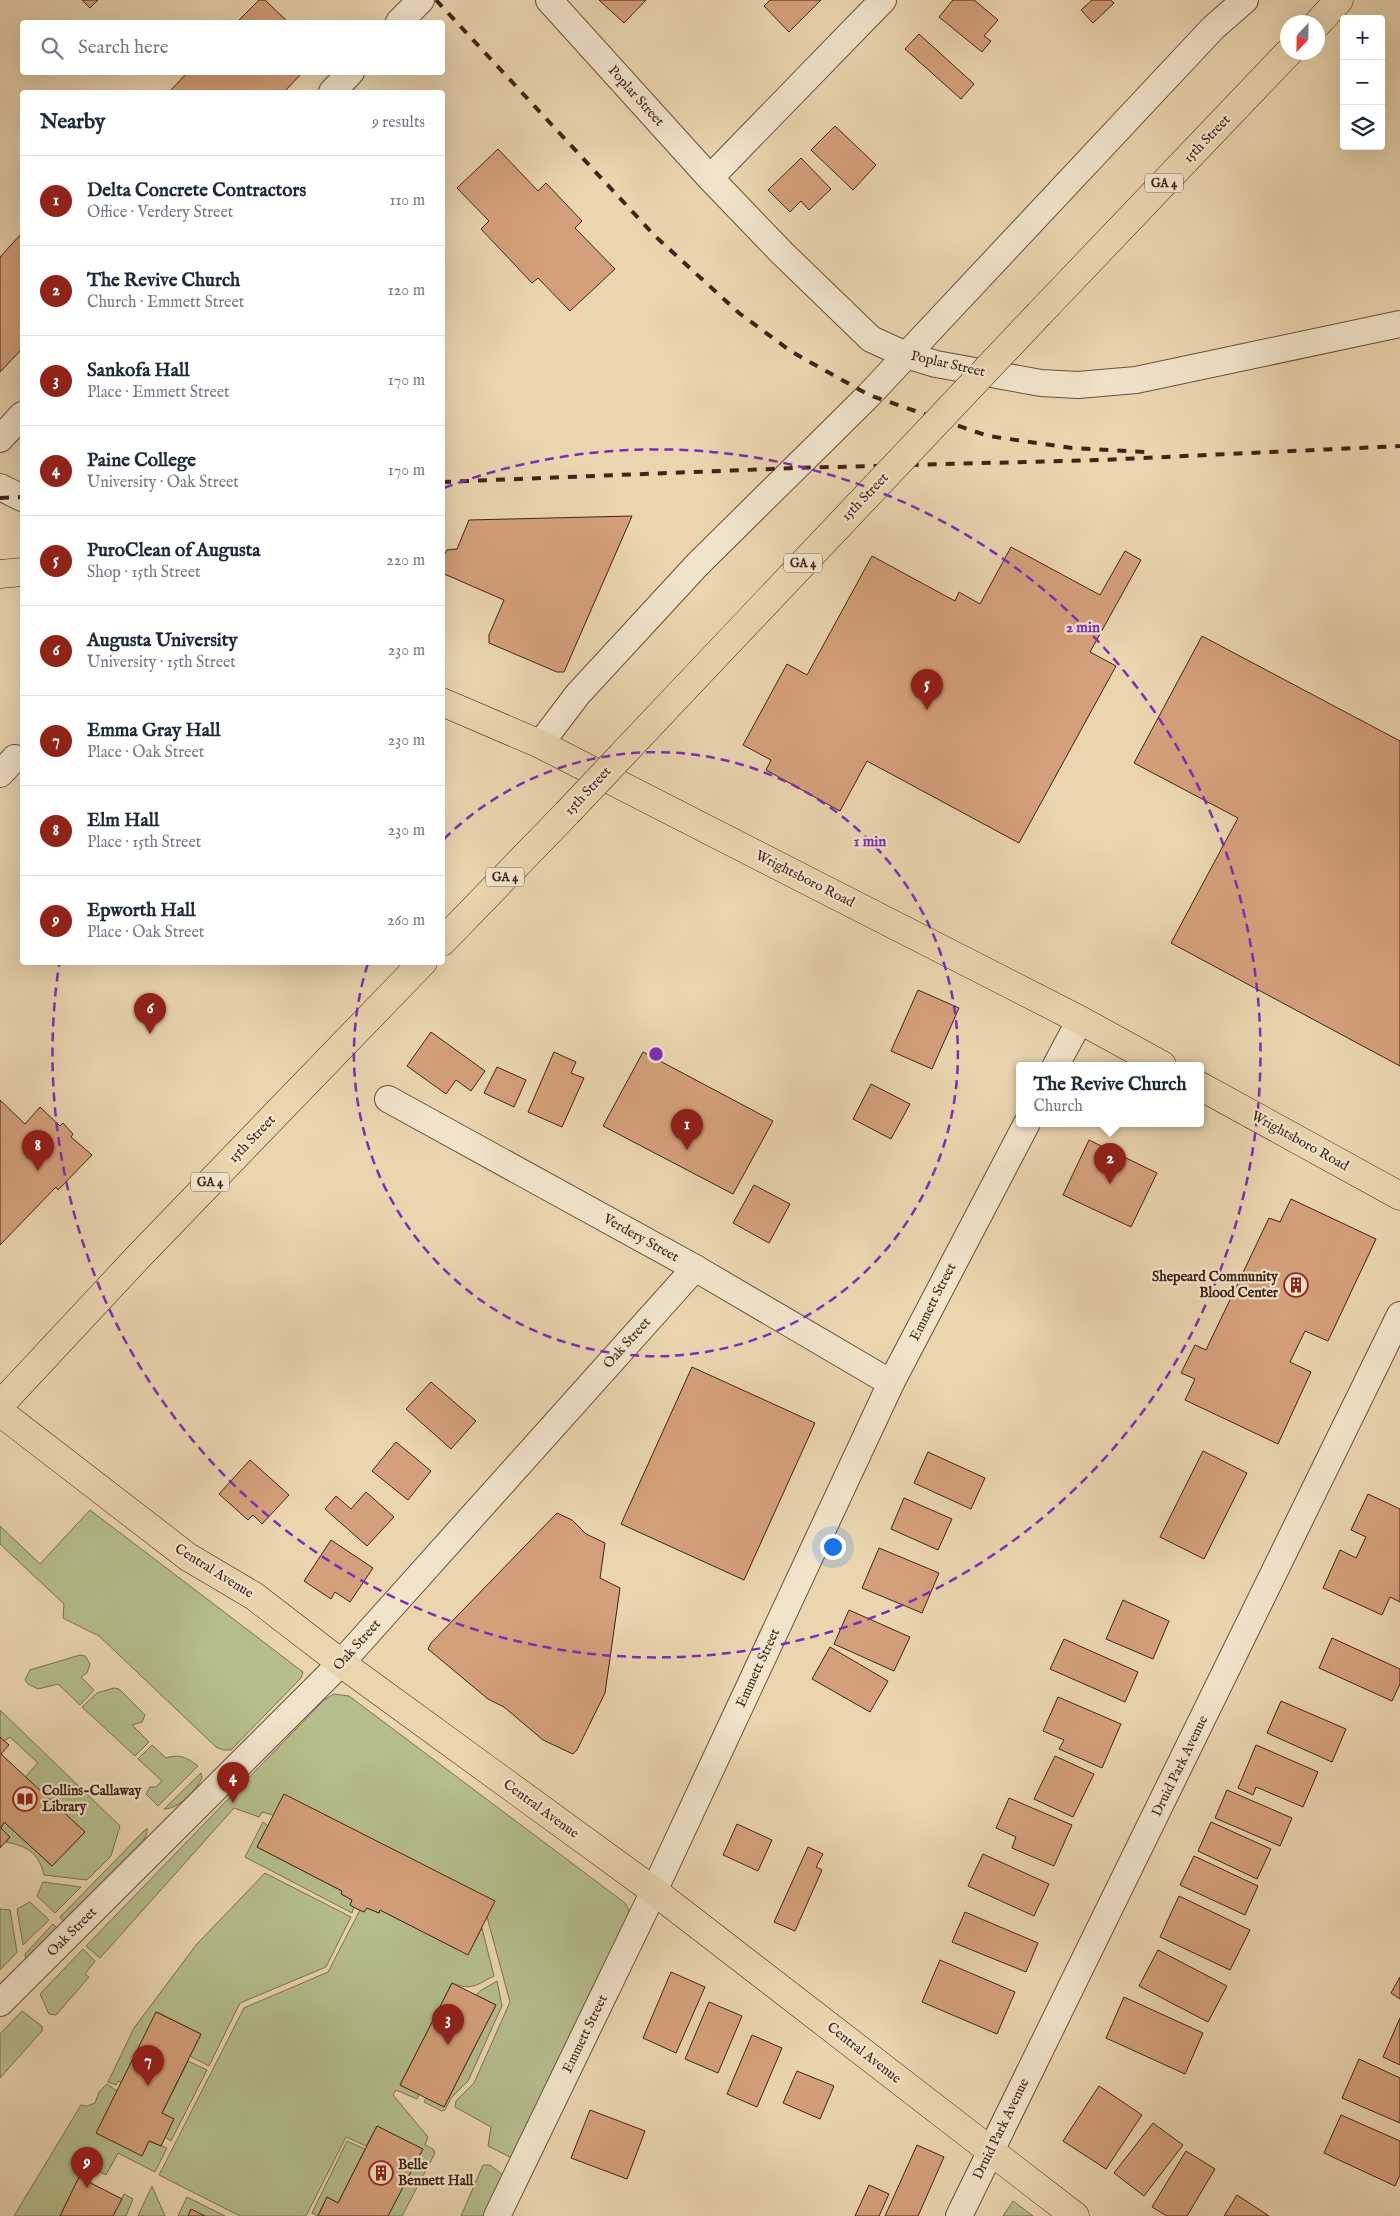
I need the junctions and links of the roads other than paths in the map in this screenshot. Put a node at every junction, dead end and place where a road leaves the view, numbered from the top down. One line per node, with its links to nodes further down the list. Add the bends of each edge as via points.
1 (421, 0): 7 (street)
2 (549, 0): 11 (street, Poplar Street)
3 (883, 0): 11 (street)
4 (1245, 0): 13 (street, via 1213,28)
5 (1340, 0): 6 (main road)
6 (1325, 16)
7 (401, 20)
8 (1281, 60): 22 (main road, 15th Street / GA 4, bridge)
9 (348, 75): 10 (street)
10 (334, 90)
11 (710, 178): 13 (street, Poplar Street, via 871,339)
12 (1400, 324): 13 (street, Poplar Street, via 1136,380 1078,385 1041,383 936,364)
13 (906, 355): 21 (street, via 697,565 578,694)
14 (20, 417): 15 (street)
15 (0, 439)
16 (0, 487): 17 (street)
17 (20, 497)
18 (20, 572): 19 (main road)
19 (0, 574)
20 (445, 703): 21 (main road, Wrightsboro Road)
21 (540, 744): 24 (main road, Wrightsboro Road)
22 (445, 939)
23 (420, 965): 34 (main road, 15th Street / GA 4)
24 (1080, 1020): 25 (street); 26 (main road, Wrightsboro Road)
25 (1058, 1062)
26 (1157, 1062)
27 (1204, 1088): 30 (main road, Wrightsboro Road)
28 (388, 1099): 31 (street, Verdery Street)
29 (1024, 1127): 33 (street, Emmett Street)
30 (1400, 1196)
31 (695, 1268): 33 (street, Verdery Street); 36 (street, Oak Street)
32 (1400, 1315): 39 (street, Druid Park Avenue)
33 (891, 1383): 37 (street, Emmett Street)
34 (0, 1405)
35 (0, 1412): 36 (main road, Central Avenue, via 188,1557 254,1596)
36 (341, 1663): 37 (main road, Central Avenue); 38 (street, Oak Street)
37 (654, 1891): 39 (main road, Central Avenue); 40 (street, Emmett Street)
38 (0, 2003)
39 (991, 2151): 41 (street, Druid Park Avenue); 42 (main road, Central Avenue)
40 (497, 2216)
41 (959, 2216)
42 (1075, 2216)

